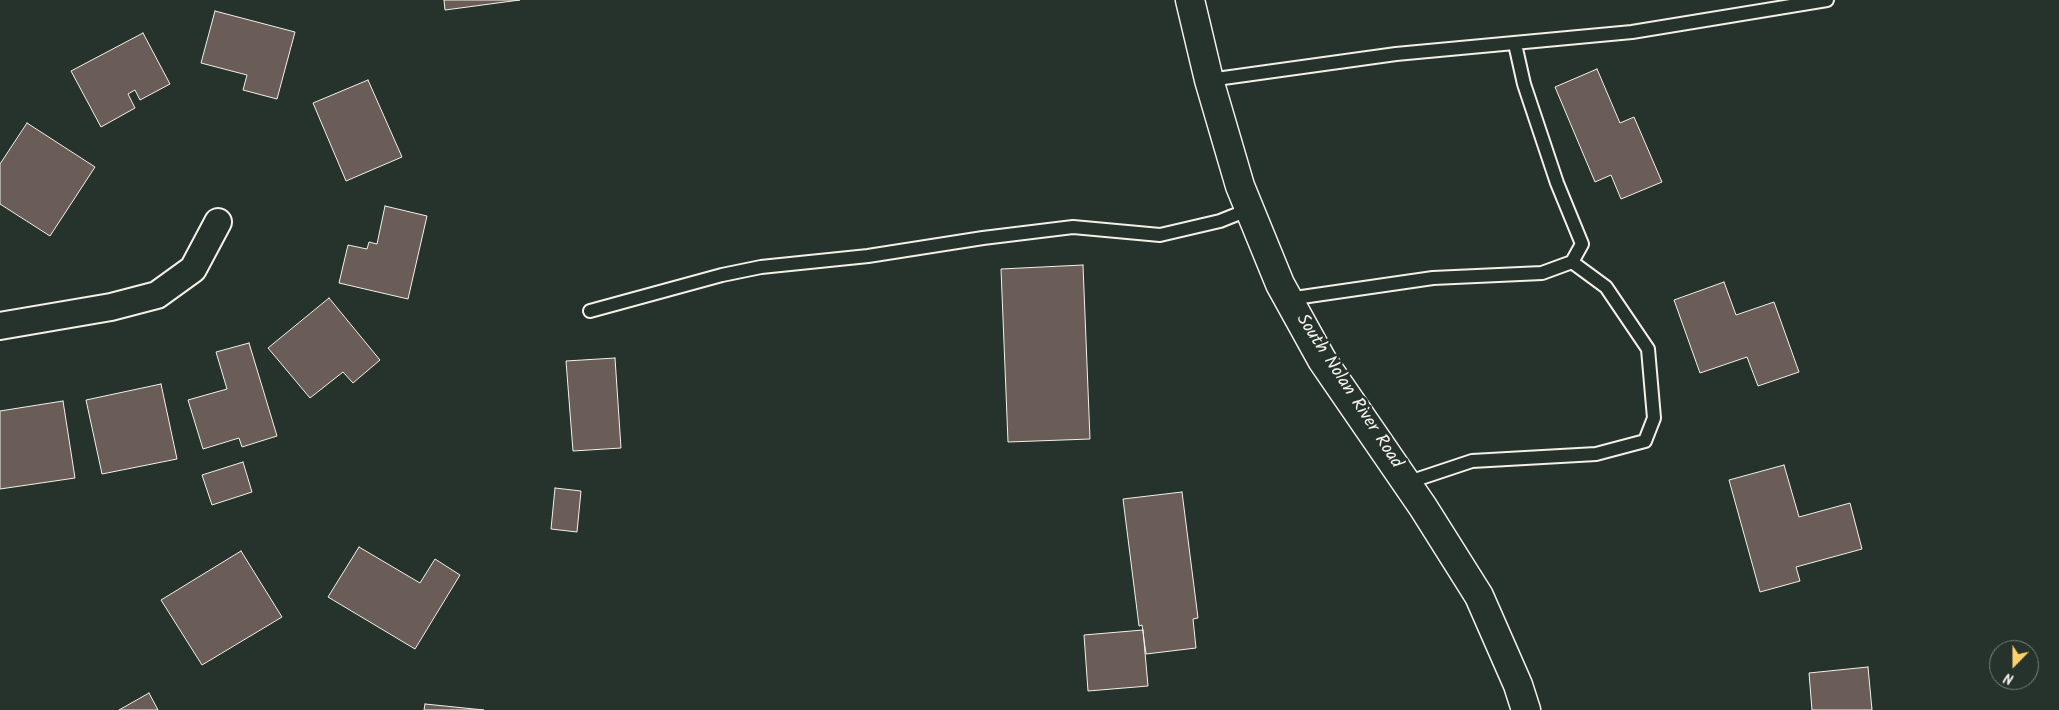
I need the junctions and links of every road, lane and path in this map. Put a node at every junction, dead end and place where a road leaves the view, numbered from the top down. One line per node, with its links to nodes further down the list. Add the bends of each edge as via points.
1 (1190, 0): 4 (main road, South Nolan River Road)
2 (1827, 0): 3 (lane, via 1632,32)
3 (1515, 44): 4 (lane, via 1396,54); 7 (lane, via 1524,84 1557,183 1582,244)
4 (1209, 80): 5 (main road, South Nolan River Road, via 1240,186)
5 (1250, 209): 8 (main road, South Nolan River Road); 9 (lane, via 1220,221 1160,235 1073,227 868,256 761,267 722,274)
6 (218, 222): 10 (street, via 193,269 156,295 111,307)
7 (1572, 262): 8 (lane, via 1542,272 1433,278); 11 (lane, via 1606,287 1648,349 1654,418 1645,442 1596,454 1472,461)
8 (1288, 299): 11 (main road, South Nolan River Road, via 1322,360)
9 (590, 311)
10 (0, 326)
11 (1406, 482): 12 (main road, South Nolan River Road, via 1480,596)
12 (1526, 710)

